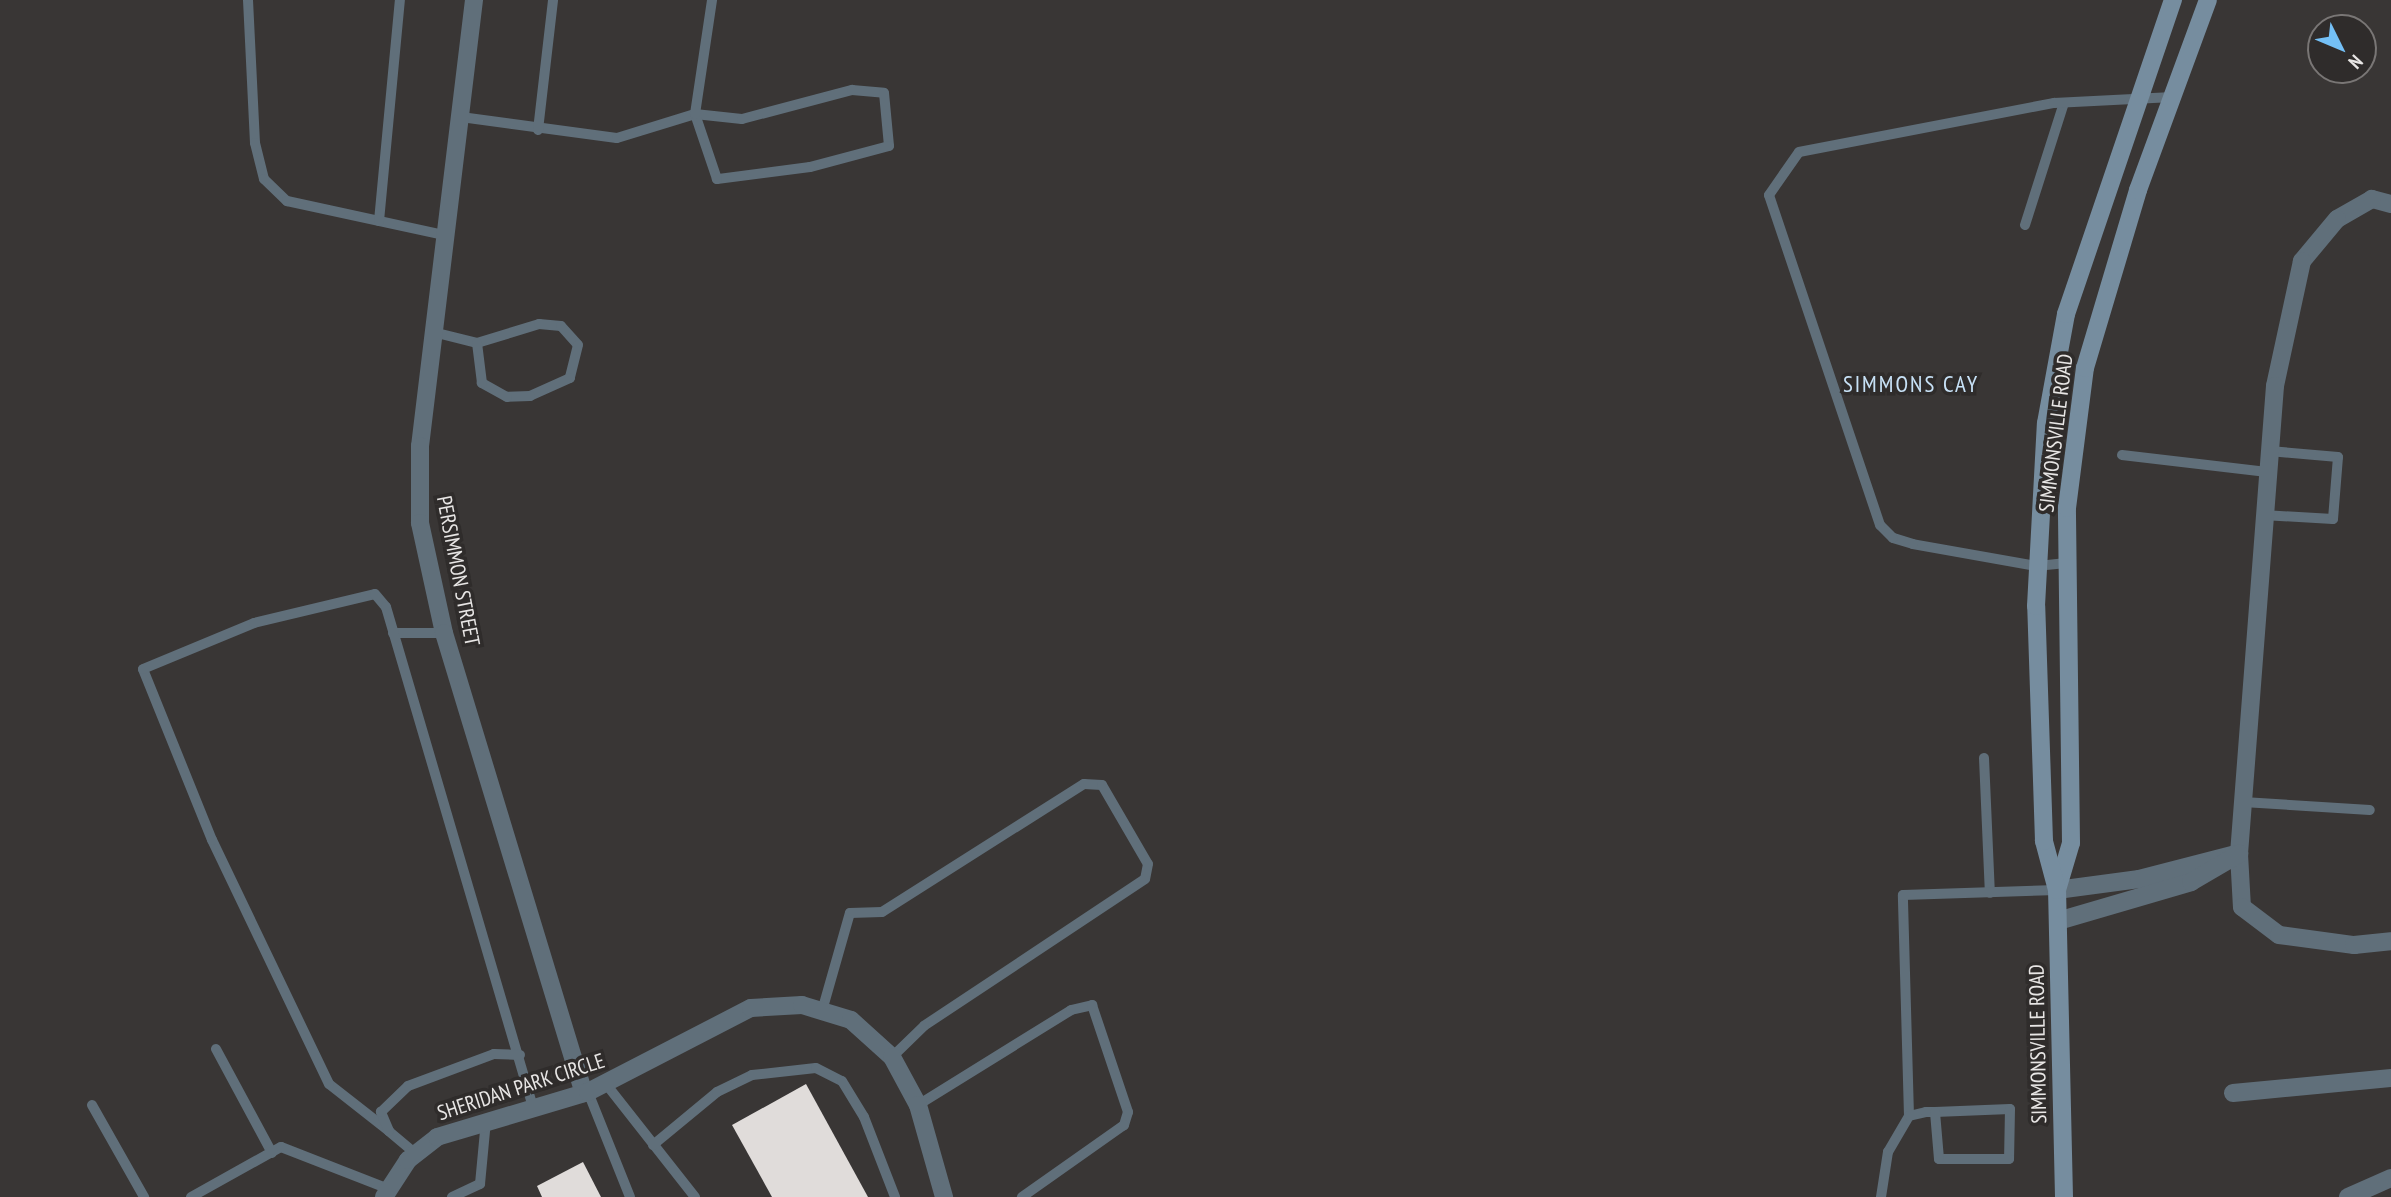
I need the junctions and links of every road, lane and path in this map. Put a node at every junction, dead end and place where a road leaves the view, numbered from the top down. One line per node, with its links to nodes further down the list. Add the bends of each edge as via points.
1 (248, 0): 15 (lane, via 255,144 264,179 287,201)
2 (400, 0): 15 (lane)
3 (474, 0): 12 (street, PERSIMMON STREET)
4 (553, 0): 13 (lane)
5 (712, 0): 11 (lane)
6 (2173, 0): 9 (street, SIMMONSVILLE ROAD)
7 (2208, 0): 8 (street, SIMMONSVILLE ROAD)
8 (2173, 97): 9 (lane); 24 (street, SIMMONSVILLE ROAD, via 2085,368)
9 (2136, 98): 10 (lane); 25 (street, SIMMONSVILLE ROAD, via 2066,314 2046,423)
10 (2064, 103): 16 (lane); 25 (lane, via 1800,152 1769,195 1880,524 1893,538)
11 (695, 114): 11 (lane, via 743,119 852,90 884,93 889,146 810,167 717,179); 13 (lane, via 617,138)
12 (461, 117): 13 (lane); 17 (street, PERSIMMON STREET)
13 (538, 130)
14 (2391, 204): 20 (street, via 2372,199 2337,219 2302,261 2275,386)
15 (379, 221): 17 (lane)
16 (2025, 225)
17 (444, 235): 18 (street, PERSIMMON STREET)
18 (433, 332): 19 (lane); 27 (street, PERSIMMON STREET, via 418,484)
19 (477, 343): 19 (lane, via 539,324 561,326 578,345 570,378 530,396 507,397 482,383)
20 (2269, 451): 22 (street); 23 (lane, via 2338,457 2333,519)
21 (2122, 455): 22 (lane)
22 (2267, 472): 23 (street)
23 (2263, 515): 29 (street)
24 (2066, 563): 25 (lane); 32 (street, SIMMONSVILLE ROAD, via 2071,843)
25 (2036, 566): 32 (street, SIMMONSVILLE ROAD, via 2044,841)
26 (393, 633): 27 (lane); 38 (lane); 50 (lane, via 374,594 254,623 143,669 212,840 323,1074)
27 (444, 633): 42 (street, PERSIMMON STREET)
28 (1984, 758): 33 (lane)
29 (2243, 802): 30 (lane); 31 (street)
30 (2370, 810)
31 (2239, 854): 32 (street); 34 (street, via 2191,882); 35 (street, via 2242,907 2279,935 2354,945)
32 (2057, 890): 33 (lane); 34 (street, SIMMONSVILLE ROAD)
33 (1990, 893): 48 (lane, via 1903,895)
34 (2058, 920): 65 (street, SIMMONSVILLE ROAD)
35 (2391, 941)
36 (822, 1011): 39 (street, SHERIDAN PARK CIRCLE, via 851,1020); 39 (lane, via 850,913 882,912 1083,784 1102,785 1148,864 1145,879 923,1026); 41 (street, SHERIDAN PARK CIRCLE, via 802,1005 751,1008)
37 (216, 1049): 52 (lane)
38 (520, 1055): 46 (lane); 50 (lane, via 494,1054 408,1086 381,1112)
39 (892, 1057): 45 (street, SHERIDAN PARK CIRCLE)
40 (2391, 1078): 43 (street)
41 (606, 1084): 42 (street, SHERIDAN PARK CIRCLE); 51 (lane)
42 (586, 1093): 46 (street, SHERIDAN PARK CIRCLE); 59 (lane)
43 (2233, 1093)
44 (92, 1105): 56 (lane)
45 (918, 1105): 62 (street, SHERIDAN PARK CIRCLE); 63 (lane, via 1071,1010 1092,1005 1128,1112 1124,1125)
46 (533, 1107): 49 (street, SHERIDAN PARK CIRCLE)
47 (1934, 1112): 47 (lane, via 2010,1109 2010,1159 1940,1159); 48 (lane)
48 (1909, 1116): 64 (lane, via 1888,1152)
49 (486, 1121): 53 (street, SHERIDAN PARK CIRCLE, via 437,1137); 58 (lane, via 480,1184)
50 (389, 1132): 53 (lane)
51 (653, 1145): 60 (lane); 61 (lane, via 717,1092 752,1075 816,1068 842,1081)
52 (272, 1153): 55 (lane, via 281,1147); 57 (lane)
53 (416, 1154): 55 (street, SHERIDAN PARK CIRCLE)
54 (2391, 1178): 66 (street)
55 (387, 1193)
56 (144, 1197)
57 (191, 1197)
58 (452, 1197)
59 (630, 1197)
60 (695, 1197)
61 (895, 1197)
62 (944, 1197)
63 (1022, 1197)
64 (1881, 1197)
65 (2064, 1197)
66 (2348, 1197)

